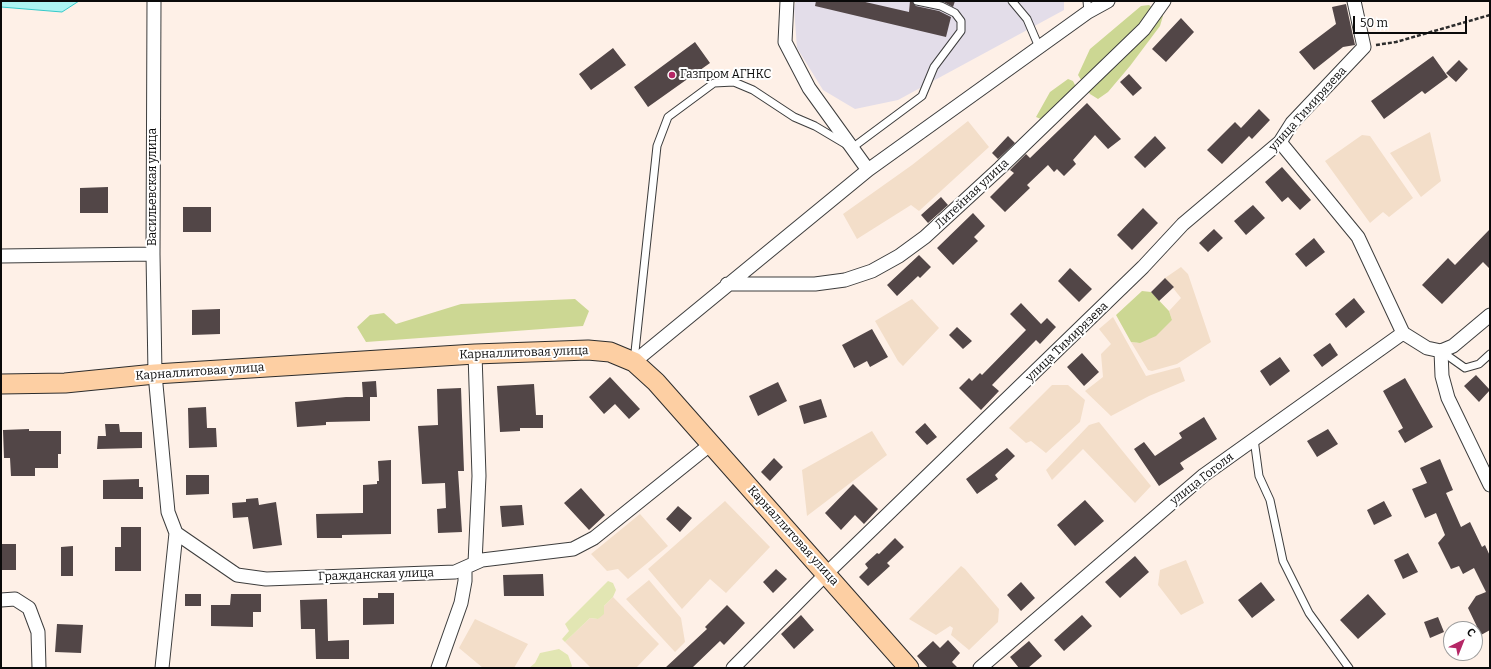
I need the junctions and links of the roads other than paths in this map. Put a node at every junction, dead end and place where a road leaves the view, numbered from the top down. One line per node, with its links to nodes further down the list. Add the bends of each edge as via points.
1 (154, 1): 13 (street, Васильевская улица)
2 (787, 1): 11 (street, via 785,42 810,88)
3 (917, 1): 11 (lane, via 942,6 955,13 961,21 961,31 934,67 922,96)
4 (1012, 1): 9 (lane, via 1027,19)
5 (1108, 1): 8 (street)
6 (1164, 1): 15 (street, Литейная улица, via 1144,29 1006,163 925,237 899,256 872,271 844,280 815,284)
7 (1354, 1): 10 (street, улица Тимирязева, via 1364,47 1292,123)
8 (1088, 7): 9 (street)
9 (1039, 47): 12 (street)
10 (1280, 142): 17 (street, via 1358,237); 29 (street, улица Тимирязева, via 1183,224 1143,267)
11 (852, 148): 12 (street); 21 (lane, via 794,117 753,90 734,82 714,83 668,117 657,146)
12 (868, 170): 15 (street)
13 (153, 254): 14 (street); 22 (street, Васильевская улица)
14 (1, 256)
15 (727, 284): 21 (street)
16 (1489, 320): 18 (street, via 1453,346)
17 (1403, 332): 18 (street, via 1427,348); 24 (street, улица Гоголя)
18 (1441, 351): 20 (lane, via 1465,368 1479,364); 26 (street, via 1442,376 1448,398)
19 (475, 354): 21 (street, Карналлитовая улица, via 588,350 610,352); 22 (street, Карналлитовая улица); 28 (street, via 479,476)
20 (1490, 354)
21 (634, 362): 25 (street, Карналлитовая улица, via 656,382)
22 (155, 374): 23 (street, Карналлитовая улица, via 65,383); 27 (street, via 168,512)
23 (1, 384)
24 (1254, 439): 36 (street, улица Гоголя, via 1204,475); 37 (lane, via 1259,476 1270,500 1283,561 1309,613)
25 (711, 444): 28 (street, Гражданская улица, via 594,538 573,549 482,560); 29 (street, Карналлитовая улица)
26 (1490, 485)
27 (176, 533): 28 (street, Гражданская улица, via 236,575 266,579 442,573 455,572); 32 (street)
28 (470, 565): 33 (street, via 461,603)
29 (827, 573): 34 (street, улица Тимирязева); 35 (street, Карналлитовая улица)
30 (1, 600): 31 (street, via 15,599 29,608 38,632)
31 (40, 668)
32 (162, 668)
33 (438, 668)
34 (733, 668)
35 (909, 668)
36 (980, 668)
37 (1349, 668)

